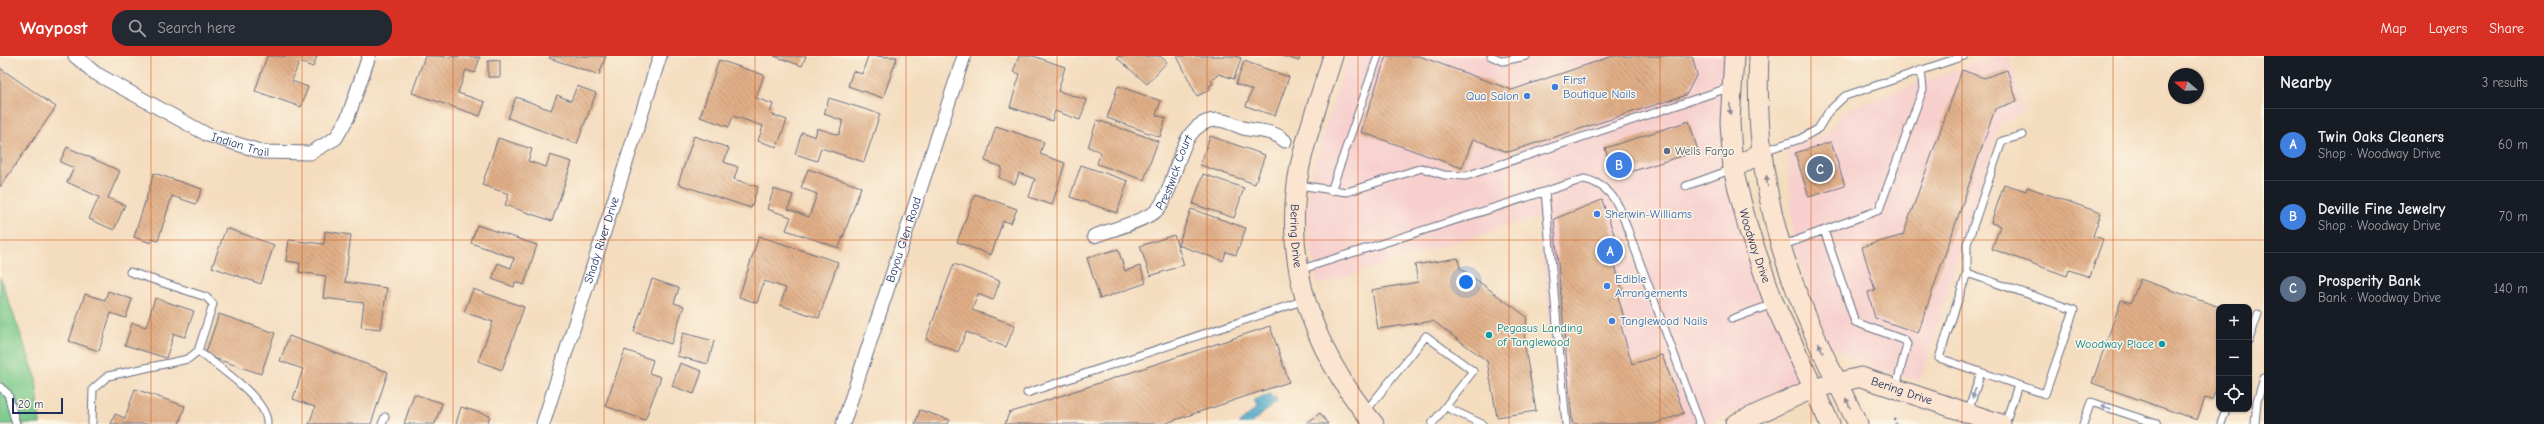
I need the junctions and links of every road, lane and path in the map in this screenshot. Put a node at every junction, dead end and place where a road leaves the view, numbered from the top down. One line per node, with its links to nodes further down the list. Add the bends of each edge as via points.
1 (75, 56): 2 (street, Indian Trail, via 95,73 208,135 263,152 310,153 336,138 348,117)
2 (369, 56)
3 (660, 56): 53 (street, Shady River Drive)
4 (964, 56): 54 (street, Bayou Glen Road)
5 (1333, 56): 16 (main road, Bering Drive)
6 (1378, 56): 21 (lane)
7 (1490, 56): 12 (lane, via 1503,61)
8 (1526, 56): 12 (lane)
9 (1734, 56): 14 (main road, Woodway Drive)
10 (1759, 56): 17 (main road, Woodway Drive, via 1759,110)
11 (1964, 56): 13 (lane)
12 (1514, 58)
13 (1921, 70): 17 (lane, via 1845,96 1829,111 1818,129); 23 (lane, via 1923,89 1880,210)
14 (1731, 87): 18 (main road, Woodway Drive, one-way to 18); 21 (lane, via 1466,176 1444,175 1422,168 1347,192)
15 (2023, 135): 28 (lane, via 2002,140 1967,244)
16 (1305, 146): 19 (main road, Bering Drive); 24 (street, Prestwick Court, via 1285,141 1267,131 1252,130 1217,119 1197,126 1187,138 1168,194 1155,212)
17 (1763, 151): 18 (main road); 25 (main road, Woodway Drive, one-way to 17, via 1769,197)
18 (1733, 169): 20 (lane); 30 (main road, Woodway Drive, via 1748,228)
19 (1297, 185): 21 (lane); 26 (main road, Bering Drive, via 1293,223)
20 (1686, 186)
21 (1331, 191)
22 (1545, 192): 26 (lane); 57 (lane); 58 (lane, via 1584,179 1604,187 1613,195)
23 (1824, 230): 25 (lane); 41 (lane, via 1855,322 1904,340 1907,344)
24 (1094, 236)
25 (1781, 246): 37 (main road, Woodway Drive, one-way to 25, via 1798,294)
26 (1296, 270): 29 (main road, Bering Drive)
27 (130, 272): 34 (lane, via 206,296 213,304)
28 (1967, 273): 35 (lane, via 1939,358); 38 (lane, via 2074,310 2045,394)
29 (1306, 300): 42 (lane); 47 (main road, Bering Drive, via 1318,335 1340,380)
30 (1774, 303): 32 (lane); 40 (main road, Woodway Drive)
31 (2258, 314): 33 (lane)
32 (1732, 319)
33 (2252, 331)
34 (198, 351): 50 (lane, via 188,358 108,376 93,389); 51 (lane, via 254,397)
35 (1982, 372): 38 (lane); 45 (lane, one-way to 45)
36 (2264, 378): 68 (lane, via 2256,400)
37 (1838, 383): 40 (main road, Bering Drive); 41 (main road, Bering Drive, via 1861,377); 61 (main road, Woodway Drive, one-way to 37)
38 (2018, 385): 64 (lane)
39 (0, 387): 49 (lane, via 8,394)
40 (1812, 389): 59 (main road, Bering Drive); 60 (main road, Woodway Drive)
41 (1895, 389): 45 (main road, Bering Drive)
42 (1027, 393)
43 (1446, 407): 47 (lane, via 1473,371 1426,336 1381,392); 55 (lane); 56 (lane)
44 (2225, 412): 67 (lane)
45 (1968, 413): 63 (main road, Bering Drive)
46 (384, 417): 52 (lane)
47 (1369, 418)
48 (1894, 419): 62 (path)
49 (16, 424)
50 (92, 424)
51 (267, 424)
52 (382, 424)
53 (543, 424)
54 (843, 424)
55 (1432, 424)
56 (1482, 424)
57 (1566, 424)
58 (1700, 424)
59 (1735, 424)
60 (1830, 424)
61 (1858, 424)
62 (1896, 424)
63 (2001, 424)
64 (2005, 424)
65 (2083, 424): 66 (lane, one-way to 65, via 2091,402)
66 (2157, 424)
67 (2221, 424)
68 (2255, 424)

